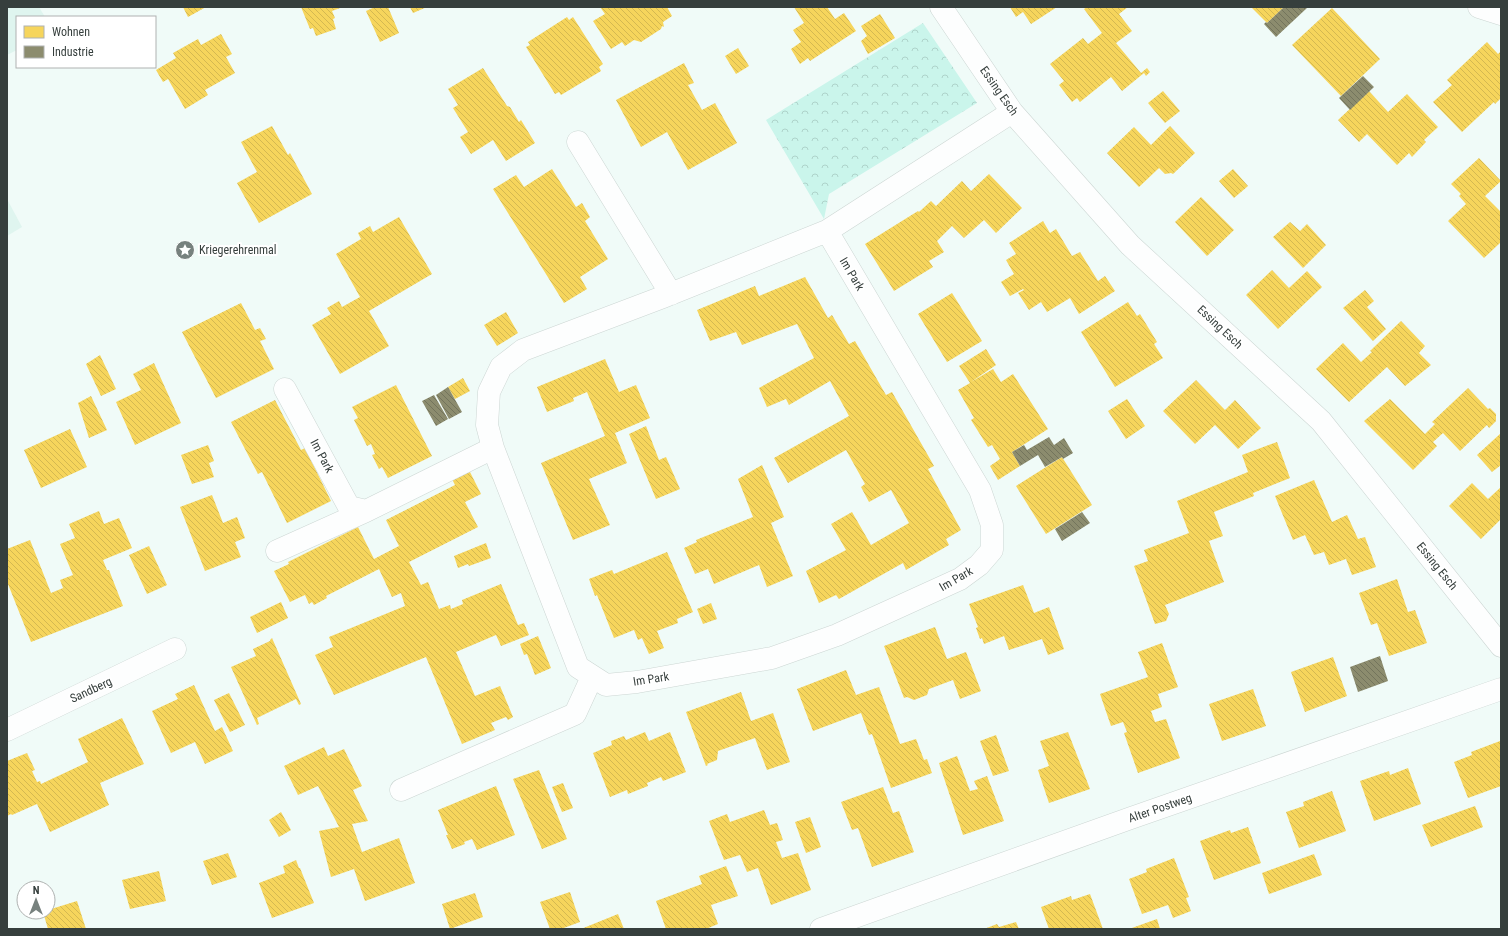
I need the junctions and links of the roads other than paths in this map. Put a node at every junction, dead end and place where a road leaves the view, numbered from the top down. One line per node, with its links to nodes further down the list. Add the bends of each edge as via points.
1 (941, 7): 4 (street, Essing Esch)
2 (1479, 7): 3 (street)
3 (1501, 14)
4 (1012, 112): 6 (street, Im Park); 12 (street, Essing Esch, via 1130,245 1321,421)
5 (578, 142): 7 (street)
6 (827, 231): 7 (street, Im Park); 14 (street, Im Park, via 980,490 992,525 992,550 979,565 960,580 837,635 772,658 637,682 606,685)
7 (671, 294): 9 (street, Im Park, via 522,350 500,368 489,392 487,425)
8 (285, 389): 10 (street, Im Park, via 350,507)
9 (493, 448): 10 (street); 14 (street, Im Park, via 578,667)
10 (366, 511): 11 (street)
11 (277, 551)
12 (1501, 646)
13 (175, 649): 16 (street, Sandberg)
14 (592, 677): 17 (street, via 575,714)
15 (1501, 688): 18 (street, Alter Postweg)
16 (7, 730)
17 (401, 790)
18 (821, 929)

